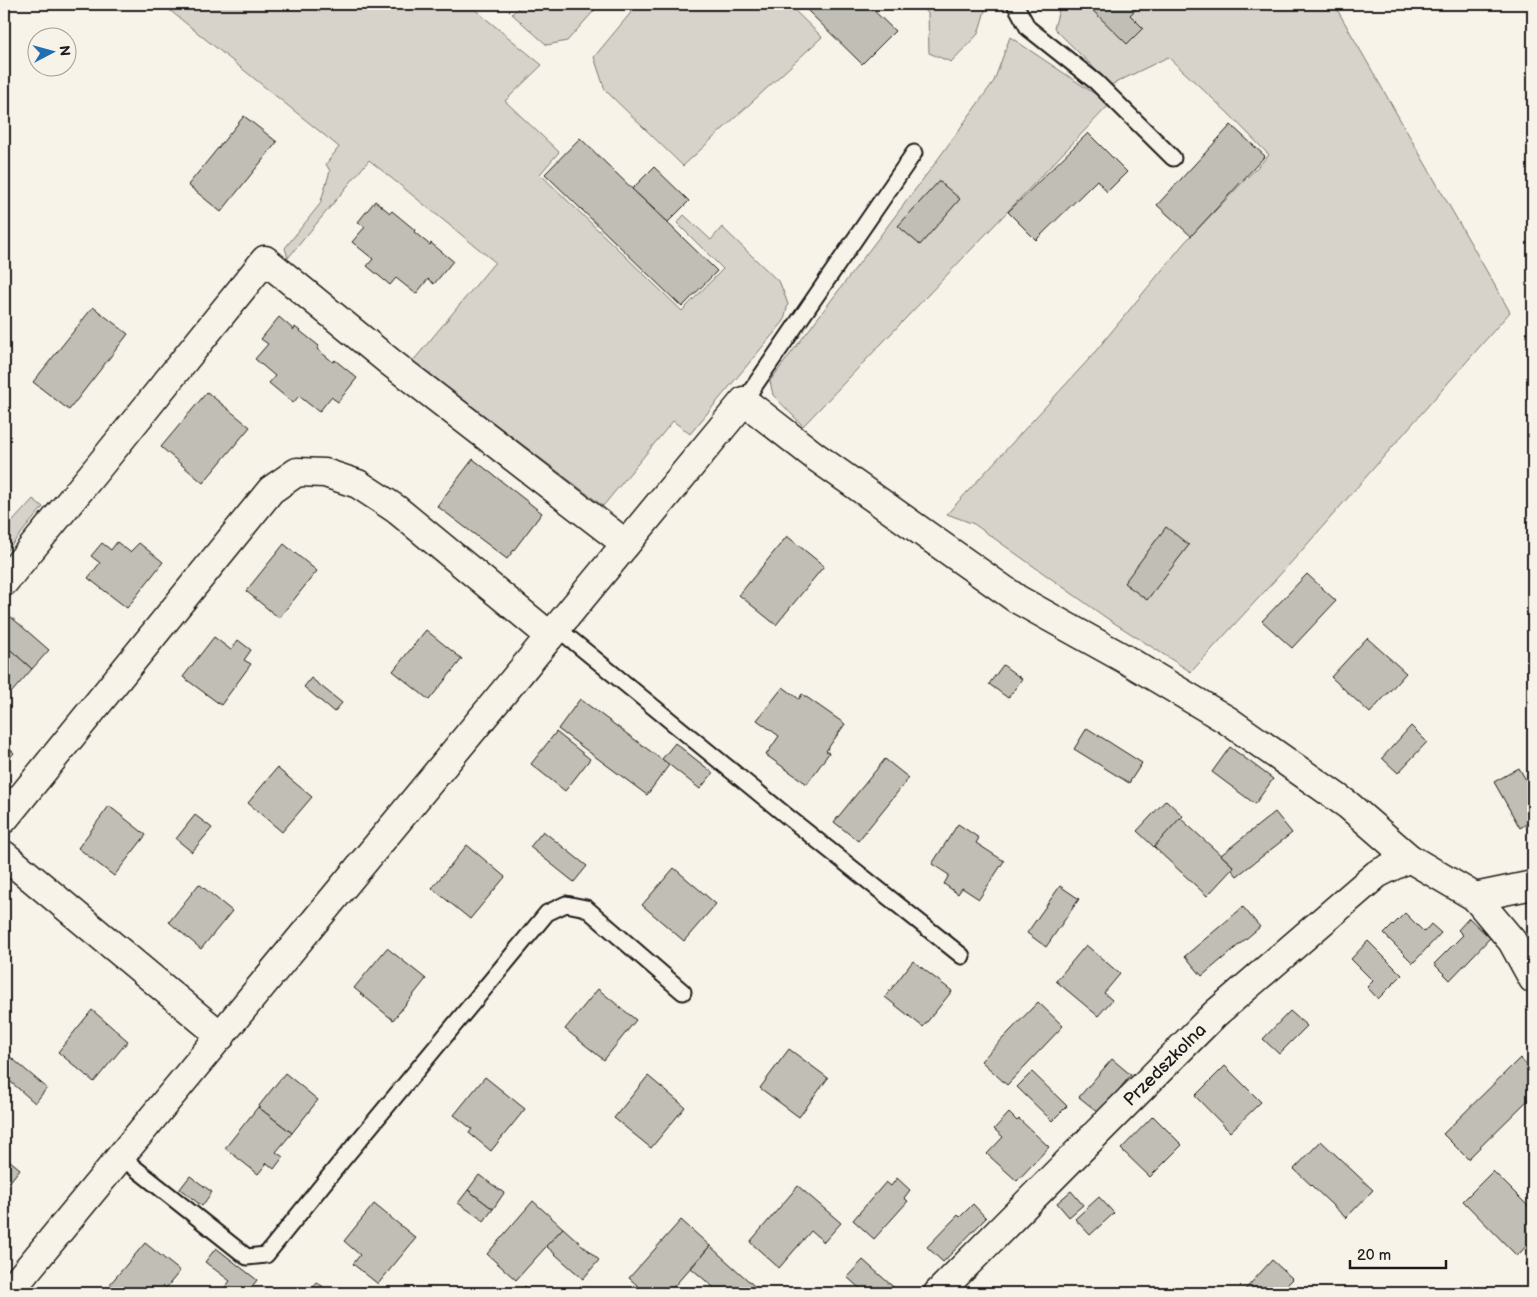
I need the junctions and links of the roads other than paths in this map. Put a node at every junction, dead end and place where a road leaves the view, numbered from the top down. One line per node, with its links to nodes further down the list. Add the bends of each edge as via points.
1 (1015, 4): 3 (lane, via 1028,28 1096,82)
2 (914, 153): 4 (lane)
3 (1173, 158)
4 (744, 400): 5 (street); 10 (street, via 816,457 1017,599 1125,659 1261,743 1348,805)
5 (626, 544): 6 (street, via 390,362 265,260); 7 (street)
6 (4, 582)
7 (554, 632): 8 (street, via 396,509 358,484 325,473 297,472 271,490); 13 (lane); 16 (street)
8 (4, 819)
9 (4, 854): 16 (street)
10 (1409, 858): 12 (street); 19 (street, Przedszkolna, via 1377,874 1215,1014)
11 (1533, 885): 12 (street)
12 (1475, 897): 14 (street, via 1512,941)
13 (962, 956)
14 (1533, 979)
15 (684, 992): 17 (lane, via 586,908 566,904 547,913 266,1255 247,1257)
16 (221, 1036): 17 (street)
17 (121, 1157): 18 (street)
18 (8, 1293)
19 (938, 1293)

